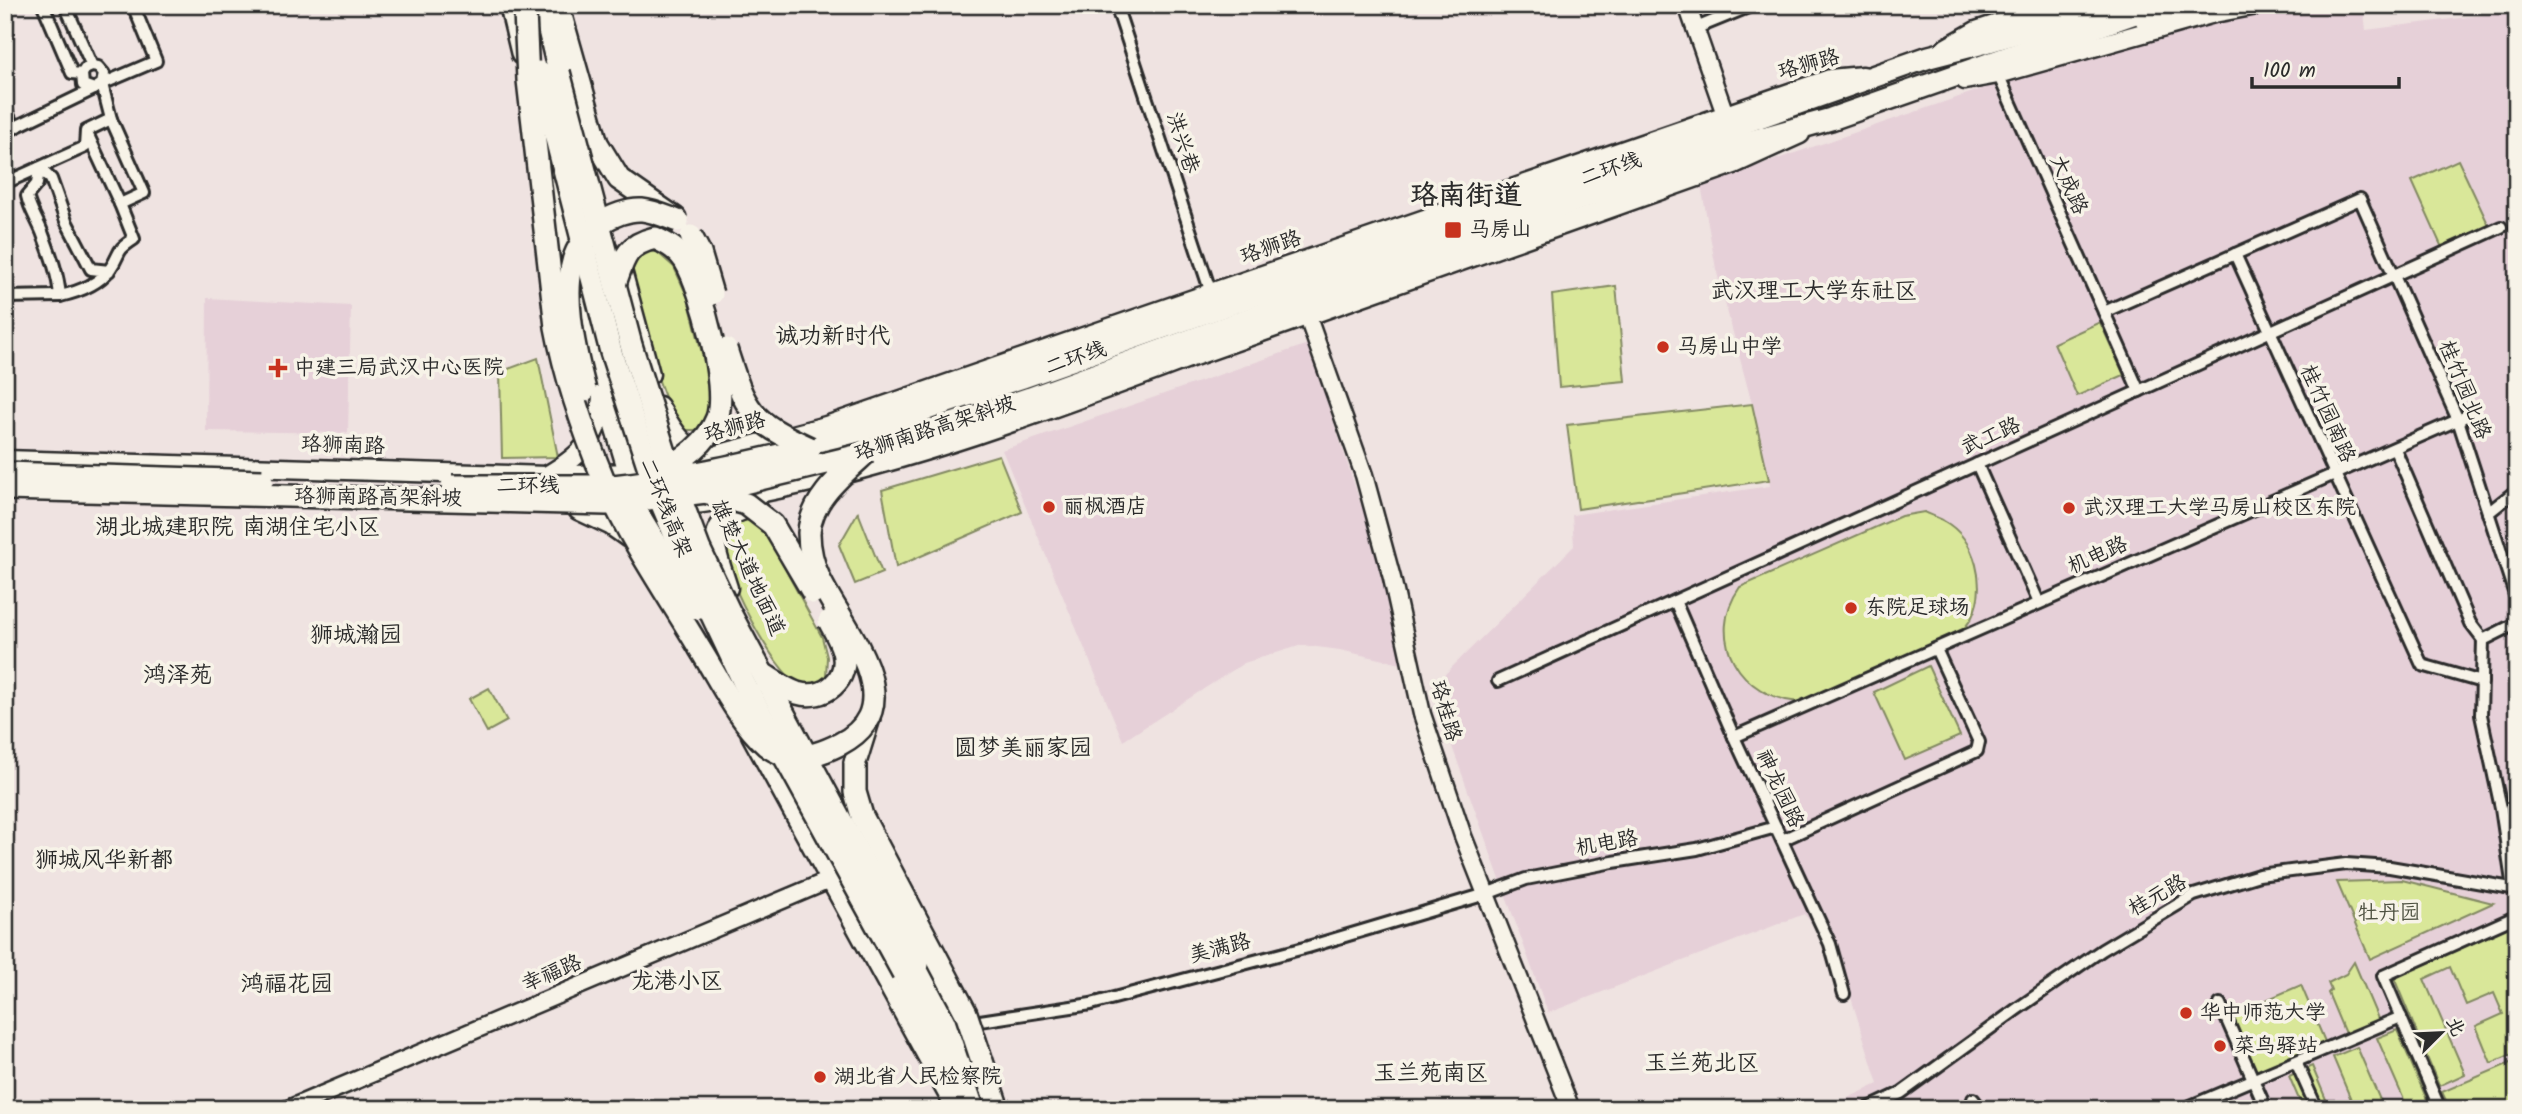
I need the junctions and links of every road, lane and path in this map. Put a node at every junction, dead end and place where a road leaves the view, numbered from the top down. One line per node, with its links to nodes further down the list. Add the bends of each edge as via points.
1 (43, 5): 18 (street, via 72,74)
2 (65, 5): 17 (street)
3 (133, 5): 21 (street, via 156,61)
4 (555, 5): 32 (highway, via 597,143 608,163 619,178); 47 (main road, 雄楚大道地面道, via 566,62)
5 (1116, 5): 38 (street, 洪兴巷)
6 (1687, 5): 14 (street)
7 (2055, 5): 16 (main road, via 1976,31)
8 (2107, 5): 16 (highway, 二环线)
9 (2158, 5): 15 (highway, 二环线)
10 (2187, 5): 15 (highway)
11 (2257, 5): 19 (main road)
12 (525, 7): 37 (highway, bridge); 45 (main road, via 580,312); 77 (highway, 二环线高架, bridge, via 608,339 656,490 682,552); 80 (highway, bridge, via 528,80 555,327 578,414 606,486 743,718 767,746 787,756 809,756 845,741)
13 (1748, 7): 14 (street)
14 (1694, 29): 24 (street)
15 (2065, 37): 22 (highway, 二环线)
16 (1929, 57): 20 (highway, 二环线)
17 (92, 66): 18 (street); 21 (street, via 104,74)
18 (82, 74): 21 (street, via 83,85)
19 (1998, 74): 22 (main road); 41 (street, 大成路)
20 (1877, 75): 24 (main road, 珞狮路, via 1830,79); 44 (highway, 二环线)
21 (98, 86): 25 (street); 27 (street)
22 (1923, 87): 26 (highway, 二环线)
23 (5, 107): 27 (street)
24 (1725, 114): 38 (main road, 珞狮路)
25 (111, 119): 28 (street); 31 (street, via 144,193)
26 (1831, 119): 42 (main road, via 1734,164); 44 (highway, 二环线, via 1752,141)
27 (10, 130)
28 (86, 131): 29 (street, via 85,147); 31 (street)
29 (39, 168): 30 (street); 35 (street, via 51,179 66,221 92,269); 39 (street, via 37,184 27,196 58,272)
30 (5, 183)
31 (120, 204): 35 (street, via 134,239 119,248)
32 (678, 221): 50 (highway, bridge, via 700,253 746,403 763,424); 77 (highway, bridge, via 641,210 619,214 589,233 572,263 574,341 589,402 614,470 646,529)
33 (2501, 228): 36 (street, 武工路)
34 (2235, 254): 36 (street, 桂竹园北路, via 2360,199); 41 (street); 43 (street, 桂竹园南路)
35 (109, 271): 39 (street, via 83,291)
36 (2395, 276): 43 (street, 武工路); 49 (street, 桂竹园北路)
37 (613, 278): 60 (highway, bridge, via 634,246 655,238 672,246 696,284 720,376 718,415 704,440 681,460); 77 (highway, bridge, via 680,497)
38 (1211, 293): 53 (main road, 珞狮路, via 826,426)
39 (60, 296): 40 (street)
40 (5, 297)
41 (2104, 312): 46 (street, 大成路)
42 (1307, 315): 61 (main road, via 1039,413); 86 (street, 珞桂路, via 1364,475 1422,714)
43 (2269, 332): 46 (street, 武工路); 58 (street, 桂竹园南路)
44 (1026, 388): 50 (highway, 二环线); 52 (highway, 珞狮南路高架斜坡)
45 (603, 390): 59 (main road, via 596,431 569,463); 60 (main road)
46 (2139, 391): 55 (street, 武工路)
47 (659, 406): 53 (main road, via 688,447); 56 (main road, 雄楚大道地面道)
48 (2469, 415): 49 (street, 机电路)
49 (2458, 420): 51 (street, 机电路); 68 (street, 桂竹园北路)
50 (810, 448): 60 (highway, 二环线, bridge, via 699,474)
51 (2395, 449): 58 (street, 机电路); 75 (street, via 2470,623)
52 (866, 453): 65 (highway, 珞狮南路高架斜坡, bridge); 80 (highway, bridge, via 820,501 809,530 813,564 863,654 873,682)
53 (719, 457): 56 (main road, 珞狮路)
54 (5, 460): 59 (main road, 珞狮南路)
55 (1977, 464): 71 (street, 武工路); 73 (street)
56 (679, 465): 60 (main road, 珞狮南路); 65 (main road, 雄楚大道地面道)
57 (5, 473): 60 (highway, 二环线, bridge, via 415,485 613,486)
58 (2333, 474): 73 (street, 机电路); 79 (street, 桂竹园南路, via 2421,664)
59 (547, 476): 60 (main road, 珞狮南路)
60 (633, 478): 66 (main road)
61 (814, 481): 65 (main road); 70 (main road, via 787,498 728,515 719,525 715,538)
62 (5, 489): 65 (highway, 珞狮南路高架斜坡, bridge, via 606,504)
63 (2517, 490): 68 (street)
64 (5, 499): 67 (main road)
65 (699, 499): 66 (main road); 70 (main road, 雄楚大道地面道); 77 (highway, bridge, via 746,504 773,525 843,652 844,668 838,681 815,696)
66 (641, 509): 67 (main road); 69 (main road)
67 (578, 510): 69 (main road, via 624,533)
68 (2488, 513): 72 (street, 桂竹园北路)
69 (665, 570): 84 (main road, via 762,757)
70 (728, 588): 92 (main road, 雄楚大道地面道)
71 (1675, 601): 78 (street, 武工路); 81 (street, 神龙园路)
72 (2517, 601)
73 (2039, 603): 76 (street, 机电路)
74 (2517, 622): 75 (street)
75 (2483, 640): 79 (street)
76 (1936, 649): 81 (street, 机电路); 83 (street, via 1979,742 1977,751)
77 (753, 678): 88 (highway, 二环线高架, bridge)
78 (1498, 681)
79 (2482, 682): 85 (street, via 2482,715)
80 (869, 718): 99 (highway, bridge, via 855,763 855,792 862,817 966,1013)
81 (1734, 737): 82 (street, 神龙园路)
82 (1776, 827): 83 (street, 神龙园路); 86 (street, 机电路, via 1697,849 1526,879)
83 (1782, 840): 89 (street, 神龙园路, via 1830,944)
84 (832, 879): 95 (street, 幸福路); 96 (main road)
85 (2515, 888): 101 (street, 桂元路, via 2346,864 2259,875 2194,895 2102,950 1901,1093)
86 (1486, 894): 92 (street, 美满路, via 1091,1004); 100 (street, 珞桂路)
87 (2517, 916): 91 (street, via 2384,976)
88 (911, 968): 97 (highway); 98 (highway)
89 (1844, 994)
90 (2220, 1004): 94 (street)
91 (2401, 1017): 93 (street); 105 (street)
92 (959, 1023): 99 (main road, 雄楚大道地面道)
93 (2296, 1062): 94 (street); 104 (street)
94 (2253, 1080): 102 (street); 103 (street)
95 (288, 1109)
96 (956, 1109)
97 (974, 1109)
98 (992, 1109)
99 (1000, 1109)
100 (1571, 1109)
101 (1867, 1109)
102 (2183, 1109)
103 (2266, 1109)
104 (2317, 1109)
105 (2440, 1109)

